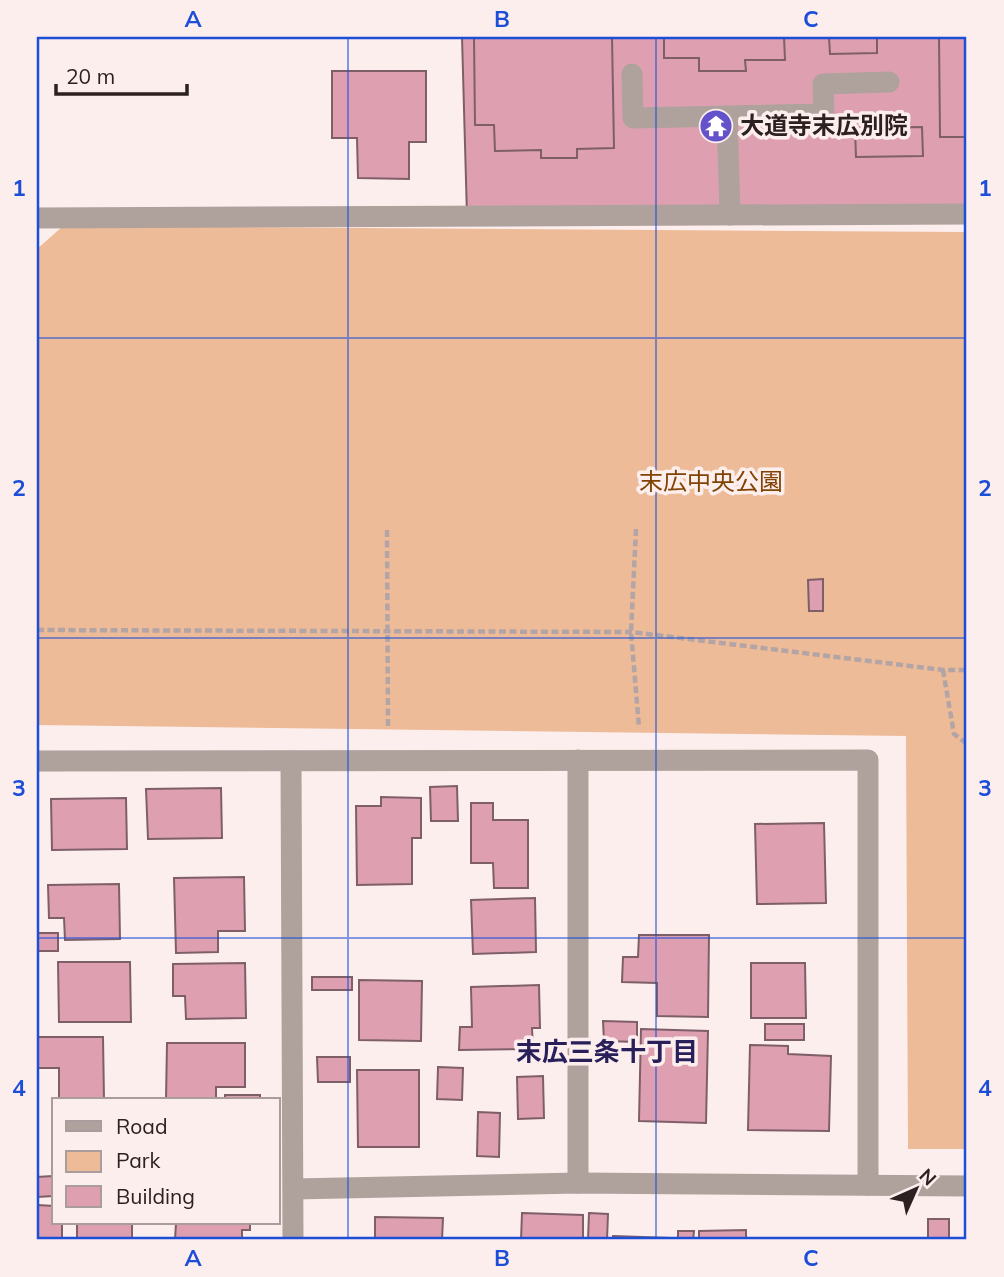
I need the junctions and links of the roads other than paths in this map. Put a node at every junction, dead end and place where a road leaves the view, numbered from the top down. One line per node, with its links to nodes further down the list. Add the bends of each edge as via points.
1 (632, 74): 3 (street, via 633,118)
2 (889, 82): 3 (street, via 823,84 824,114)
3 (727, 116): 5 (street)
4 (967, 214): 5 (street)
5 (730, 215): 6 (street)
6 (37, 218)
7 (578, 760): 9 (street); 10 (street); 11 (street, via 867,760)
8 (37, 761): 9 (street)
9 (290, 761): 13 (street)
10 (578, 1183): 11 (street); 13 (street)
11 (868, 1185): 12 (street)
12 (967, 1186)
13 (294, 1189): 14 (street)
14 (293, 1240)

